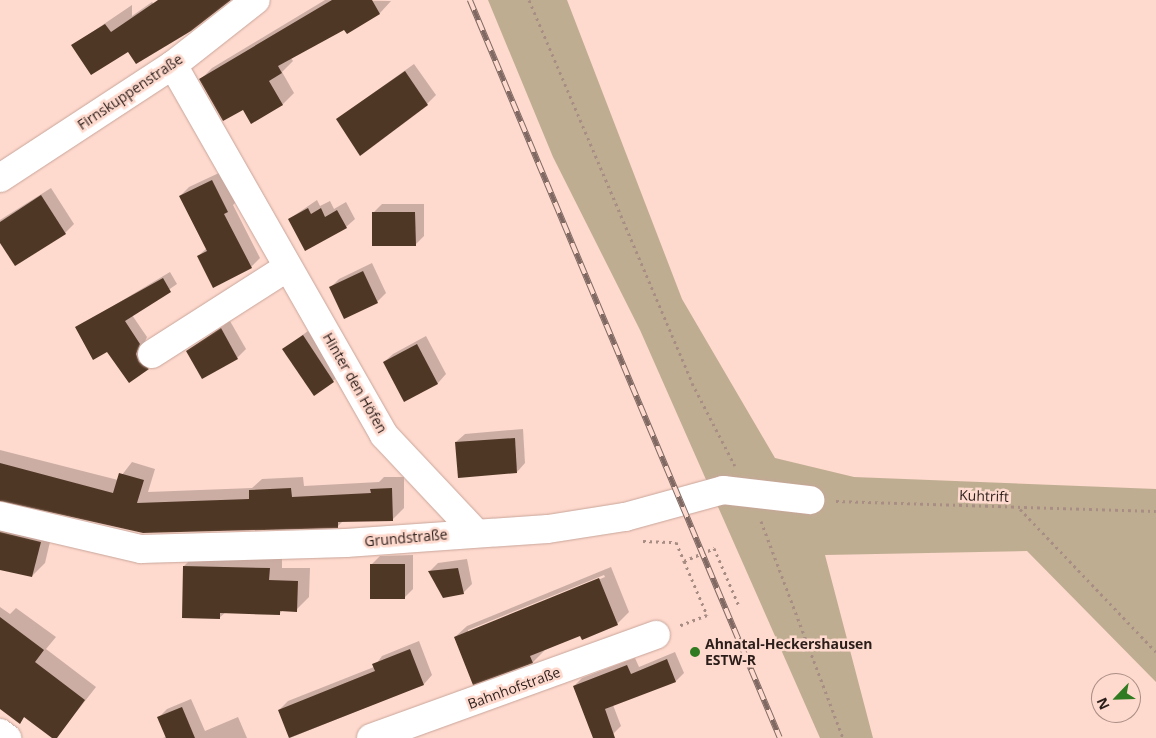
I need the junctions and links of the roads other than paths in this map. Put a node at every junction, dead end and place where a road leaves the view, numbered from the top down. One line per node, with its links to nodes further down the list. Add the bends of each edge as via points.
1 (256, 0): 2 (street, Firnskuppenstraße)
2 (174, 65): 3 (street, Firnskuppenstraße); 4 (street, Hinter den Höfen)
3 (0, 178)
4 (288, 267): 5 (street); 8 (street, Hinter den Höfen, via 384,435)
5 (152, 354)
6 (810, 500): 8 (street, Grundstraße, via 723,490 591,524)
7 (0, 516): 8 (street, Grundstraße, via 141,549 346,543)
8 (476, 533)
9 (656, 636): 12 (street, Bahnhofstraße)
10 (0, 732): 11 (street)
11 (7, 738)
12 (372, 738)

